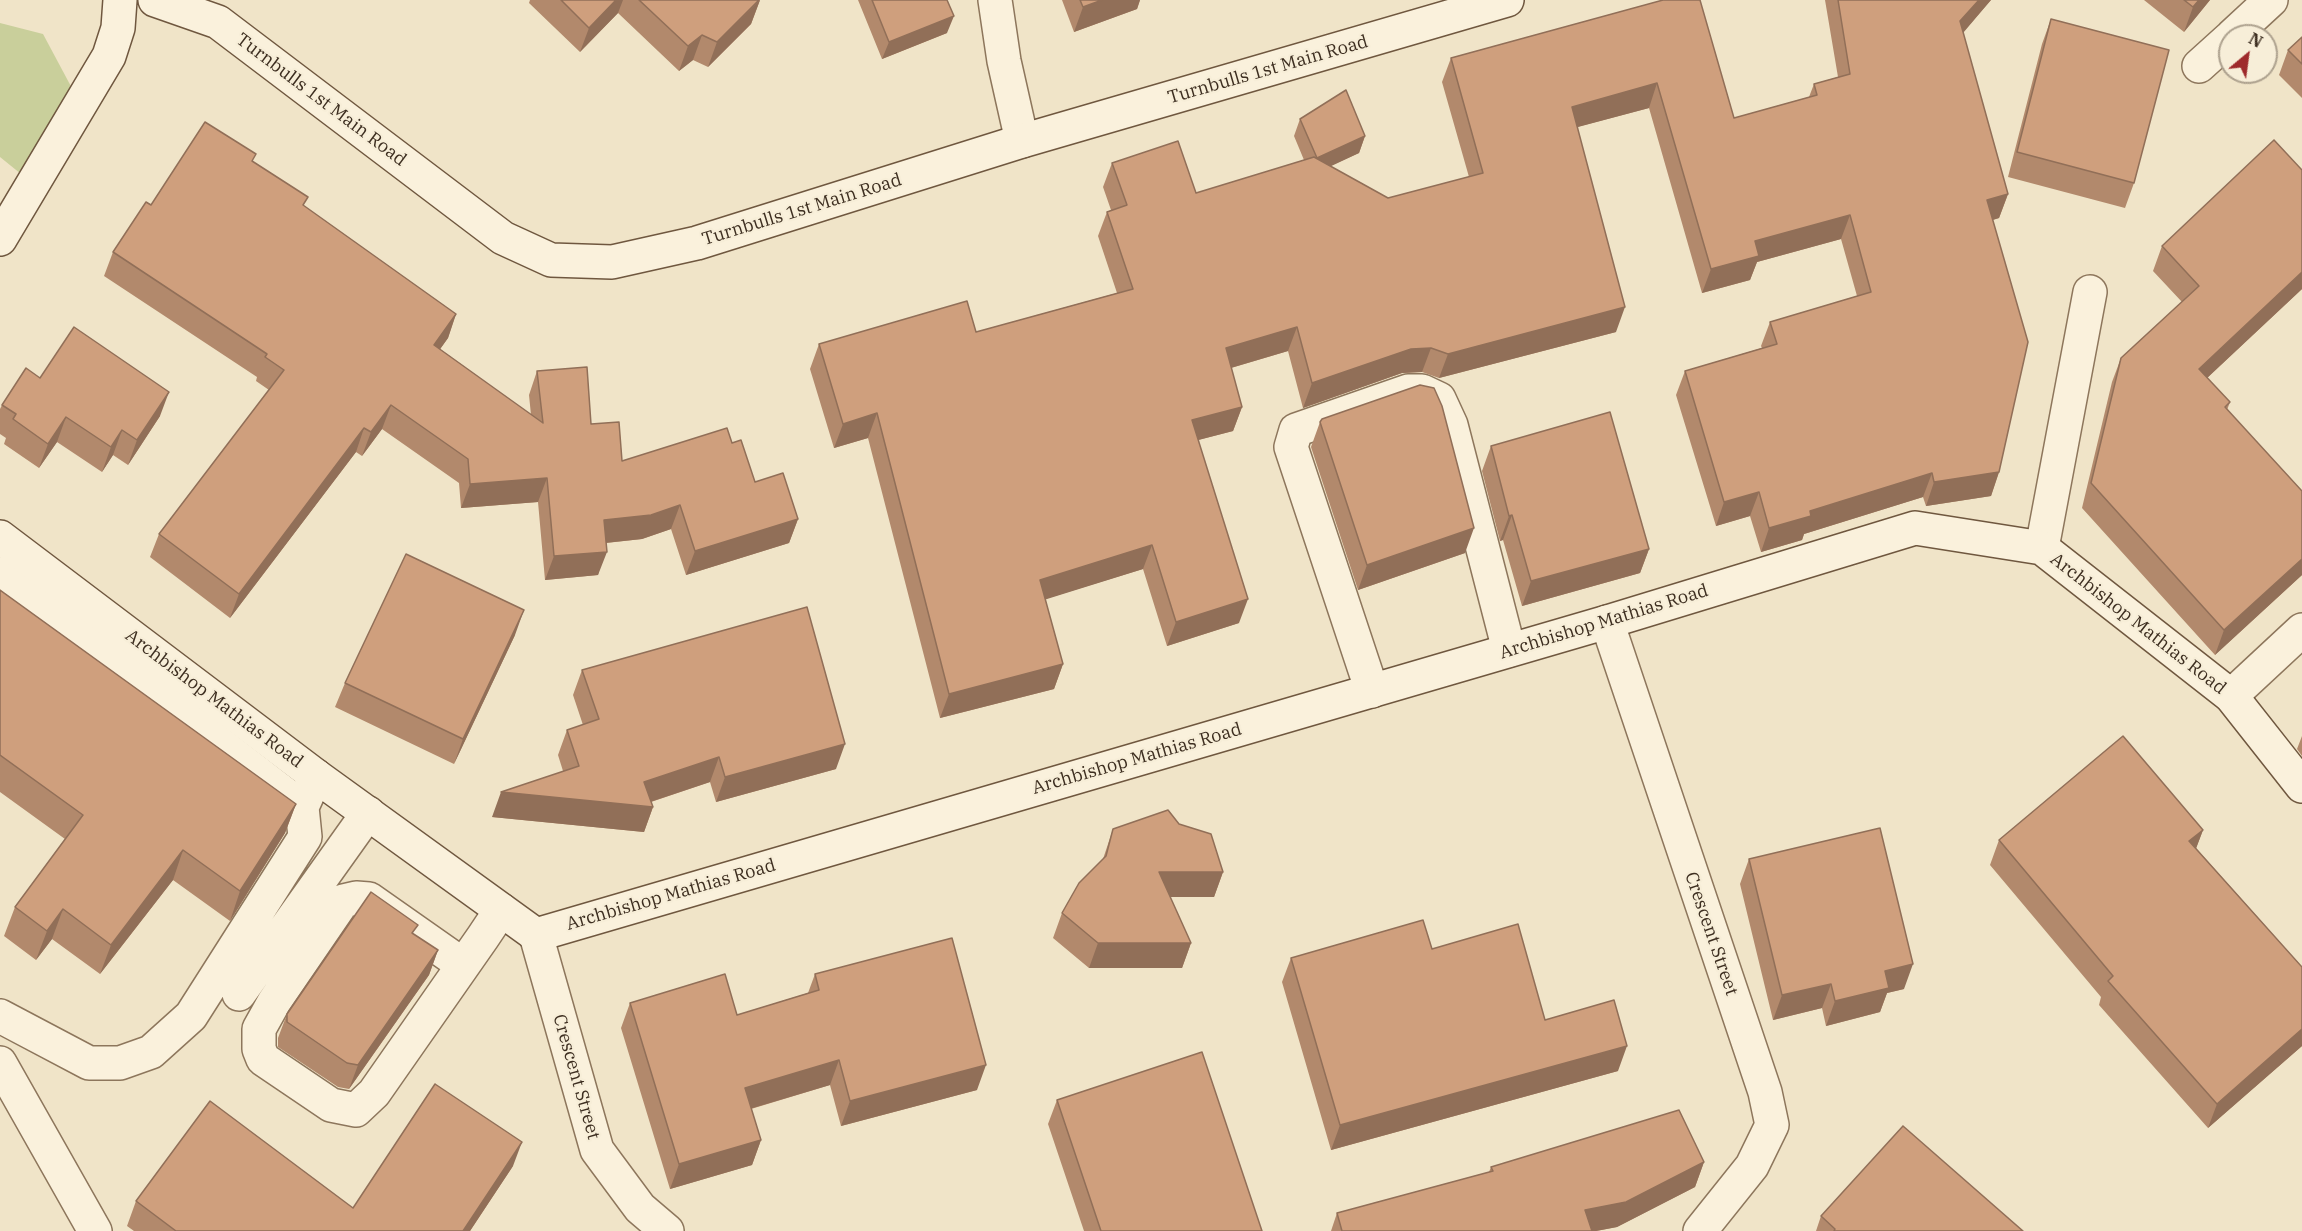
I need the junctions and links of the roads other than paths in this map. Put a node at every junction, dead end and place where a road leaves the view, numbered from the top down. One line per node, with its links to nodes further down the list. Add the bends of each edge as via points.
1 (120, 0): 10 (street, via 118,27 109,56)
2 (155, 0): 9 (street, Turnbulls 1st Main Road, via 218,22 503,238 551,261 612,262 697,243)
3 (995, 0): 9 (street)
4 (1507, 0): 9 (street, Turnbulls 1st Main Road)
5 (2271, 0): 6 (street)
6 (2245, 24)
7 (2218, 49): 8 (street)
8 (2199, 66)
9 (1022, 141)
10 (0, 239)
11 (2090, 292): 13 (street)
12 (0, 537): 20 (street, Archbishop Mathias Road)
13 (2042, 548): 15 (street, Archbishop Mathias Road, via 1915,528); 19 (street, Archbishop Mathias Road)
14 (0, 574): 22 (street)
15 (1607, 622): 17 (street, Archbishop Mathias Road); 32 (street, Crescent Street, via 1772,1125 1752,1166)
16 (2302, 630): 19 (street)
17 (1509, 650): 18 (street, Archbishop Mathias Road); 18 (street, via 1451,425 1439,399 1408,391 1296,430 1291,447)
18 (1372, 691): 25 (street, Archbishop Mathias Road)
19 (2231, 696): 21 (street, Archbishop Mathias Road)
20 (316, 776): 22 (street); 23 (street, Archbishop Mathias Road)
21 (2302, 786)
22 (302, 807): 28 (street, via 305,837 191,1016 151,1052 120,1064 89,1064)
23 (368, 813): 24 (street, Archbishop Mathias Road); 27 (street)
24 (501, 910): 25 (street, Archbishop Mathias Road); 26 (street)
25 (536, 935): 31 (street, Crescent Street, via 597,1150 640,1208)
26 (463, 965): 26 (street, via 374,1093 356,1110 331,1105 263,1059 259,1029 343,901 369,899)
27 (240, 994)
28 (0, 1016)
29 (0, 1063): 30 (street)
30 (95, 1231)
31 (667, 1231)
32 (1700, 1231)

